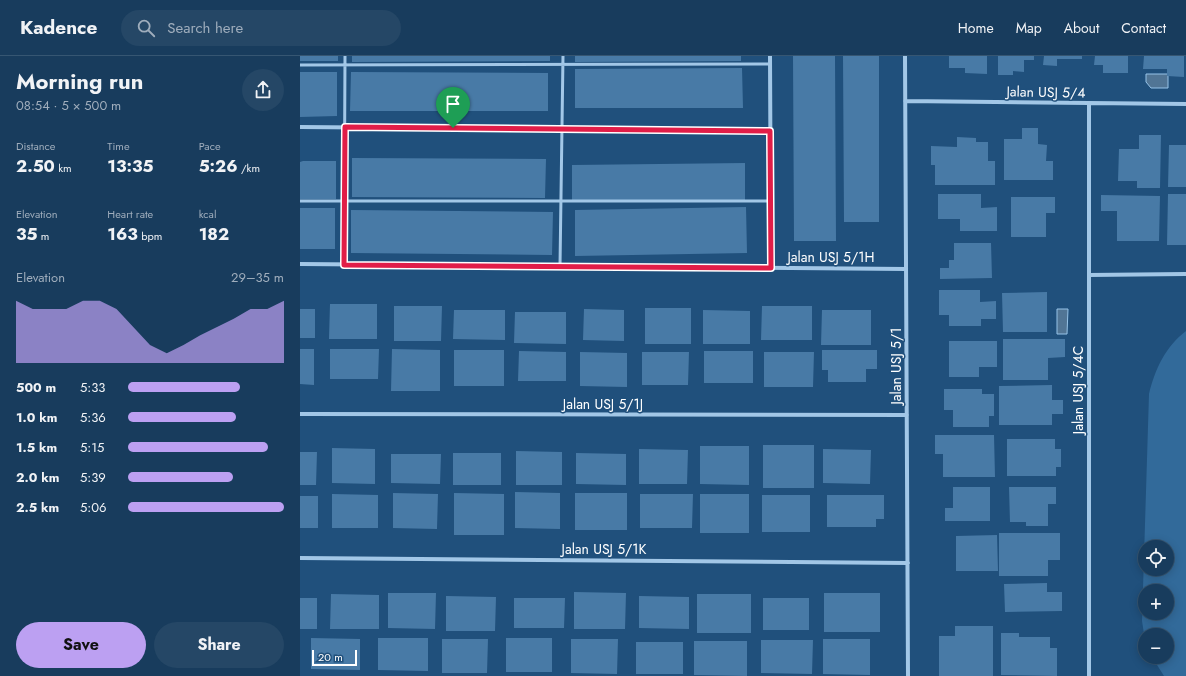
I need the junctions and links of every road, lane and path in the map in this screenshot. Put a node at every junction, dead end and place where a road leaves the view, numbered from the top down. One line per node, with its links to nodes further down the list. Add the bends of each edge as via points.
1 (345, 56): 5 (lane)
2 (562, 56): 8 (lane)
3 (770, 56): 6 (street)
4 (905, 56): 9 (street, Jalan USJ 5/1)
5 (345, 64): 7 (lane); 8 (lane); 13 (lane)
6 (770, 64): 8 (lane); 15 (street)
7 (300, 65)
8 (562, 65): 14 (lane)
9 (905, 102): 10 (street, Jalan USJ 5/4); 24 (street, Jalan USJ 5/1)
10 (1089, 104): 11 (street, Jalan USJ 5/4); 26 (street, Jalan USJ 5/4C)
11 (1186, 104)
12 (300, 127): 13 (street)
13 (345, 127): 14 (street); 17 (lane)
14 (562, 129): 15 (street); 19 (lane)
15 (770, 131): 18 (street)
16 (300, 201): 17 (lane)
17 (344, 201): 19 (lane); 21 (lane)
18 (770, 201): 19 (lane); 23 (street)
19 (561, 202): 22 (lane)
20 (300, 264): 21 (street, Jalan USJ 5/1H)
21 (344, 265): 22 (street, Jalan USJ 5/1H)
22 (560, 266): 23 (street, Jalan USJ 5/1H)
23 (771, 268): 24 (street, Jalan USJ 5/1H)
24 (906, 269): 28 (street, Jalan USJ 5/1)
25 (1186, 274): 26 (street)
26 (1089, 275): 32 (street, Jalan USJ 5/4C)
27 (300, 414): 28 (street, Jalan USJ 5/1J)
28 (907, 415): 30 (street, Jalan USJ 5/1)
29 (300, 558): 30 (street, Jalan USJ 5/1K)
30 (908, 562): 31 (street, Jalan USJ 5/1)
31 (908, 676)
32 (1089, 676)

